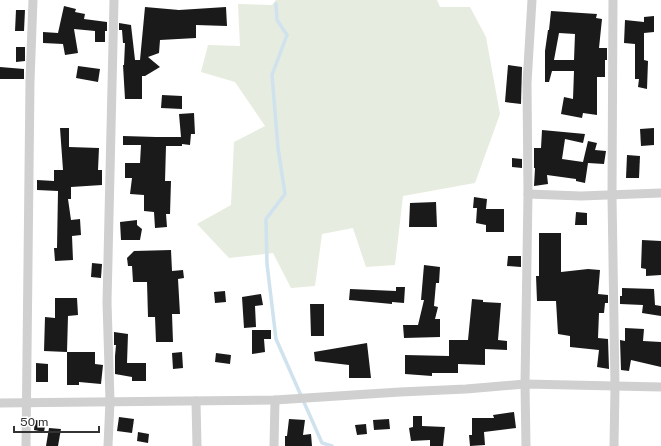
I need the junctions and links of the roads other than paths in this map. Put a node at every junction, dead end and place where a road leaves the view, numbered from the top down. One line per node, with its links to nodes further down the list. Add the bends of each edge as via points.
1 (33, 0): 15 (street)
2 (114, 0): 12 (street, via 107,302)
3 (532, 0): 6 (street, via 528,83)
4 (613, 0): 7 (street)
5 (661, 193): 7 (street)
6 (528, 194): 7 (street); 8 (street)
7 (612, 196): 9 (street)
8 (525, 384): 9 (street); 11 (street); 20 (street)
9 (615, 387): 10 (street); 21 (street)
10 (661, 387)
11 (275, 400): 13 (street); 19 (street)
12 (110, 401): 13 (street); 15 (street); 17 (street)
13 (196, 401): 18 (street)
14 (0, 403): 15 (street)
15 (26, 403): 16 (street)
16 (26, 446)
17 (108, 446)
18 (197, 446)
19 (274, 446)
20 (526, 446)
21 (614, 446)

